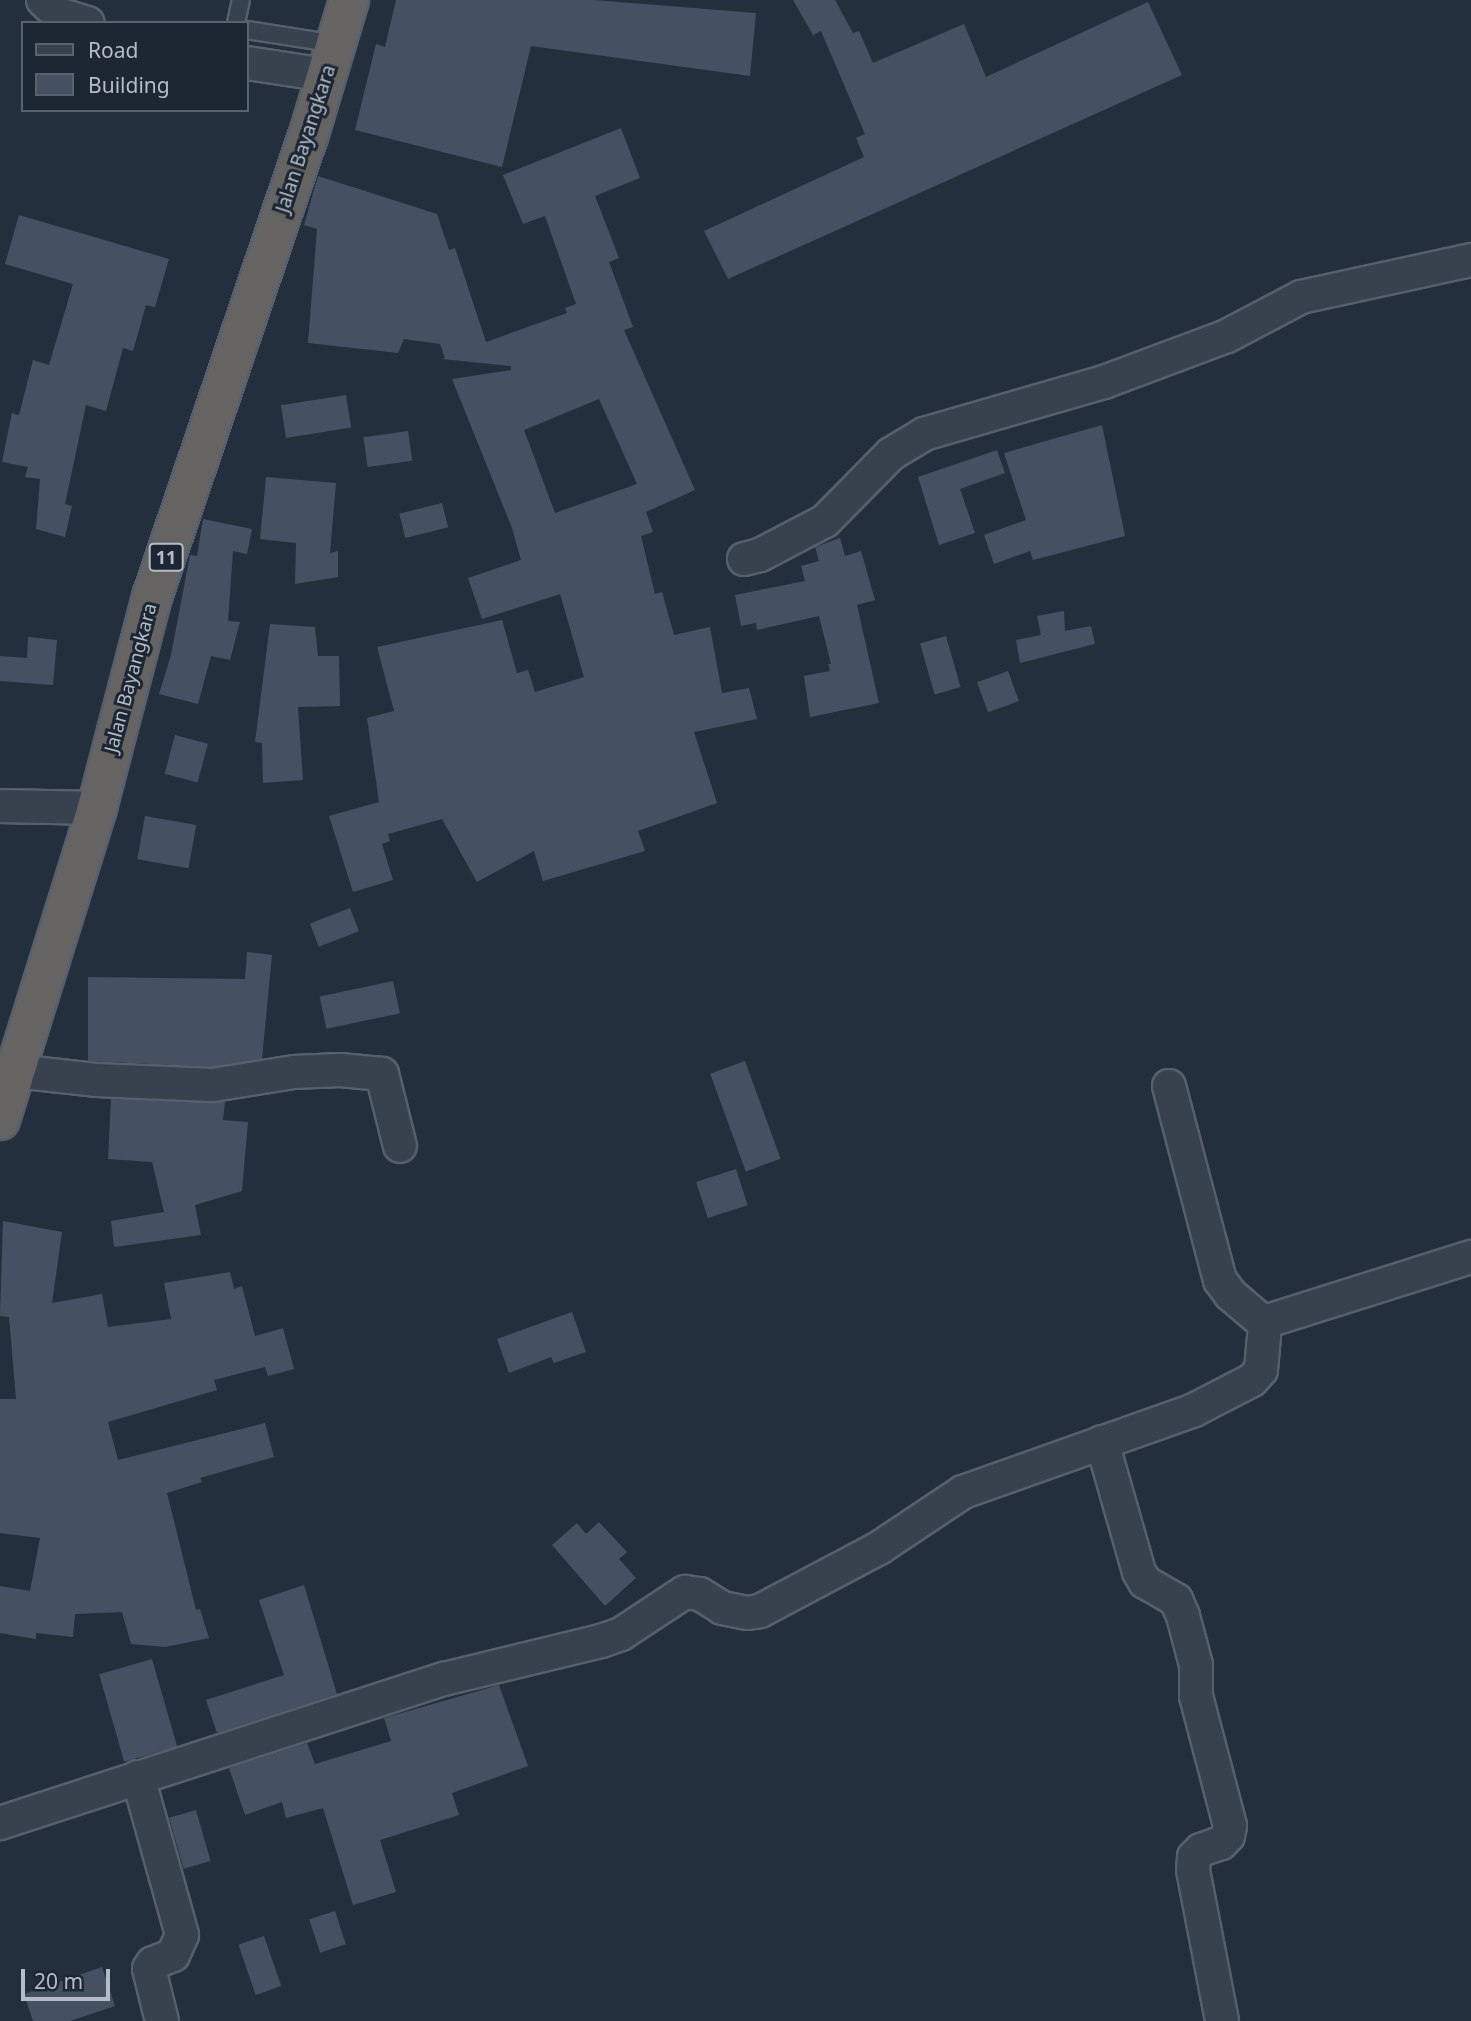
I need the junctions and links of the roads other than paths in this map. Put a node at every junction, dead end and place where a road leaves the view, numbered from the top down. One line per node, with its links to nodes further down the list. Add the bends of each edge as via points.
1 (43, 0): 4 (street, via 58,14)
2 (241, 0): 5 (lane)
3 (349, 0): 7 (highway, Jalan Bayangkara / 11)
4 (81, 21)
5 (236, 21)
6 (248, 30): 7 (lane)
7 (331, 60): 8 (street); 12 (highway, Jalan Bayangkara / 11, via 152,597)
8 (248, 63)
9 (1471, 260): 10 (street, via 1301,297 1227,336 1104,382 924,434 891,454 825,521)
10 (744, 559)
11 (0, 806): 12 (street)
12 (97, 808): 13 (highway, Jalan Bayangkara / 11)
13 (15, 1071): 15 (highway, Jalan Bayangkara / 11); 16 (street, via 213,1085 294,1072 382,1074)
14 (1169, 1086): 18 (street, via 1220,1280)
15 (0, 1120)
16 (400, 1146)
17 (1471, 1257): 18 (street)
18 (1265, 1324): 19 (street, via 1261,1370 1252,1380 1194,1409)
19 (1102, 1443): 20 (street, via 963,1492 879,1548 760,1611 722,1608 700,1594 685,1592 621,1634 601,1641 444,1679); 23 (street, via 1139,1572 1145,1582 1176,1600 1196,1665 1196,1696 1230,1826 1228,1836 1194,1857 1193,1870)
20 (138, 1777): 21 (street); 22 (street, via 182,1935 173,1955 152,1963 149,1969)
21 (0, 1823)
22 (162, 2021)
23 (1222, 2021)

